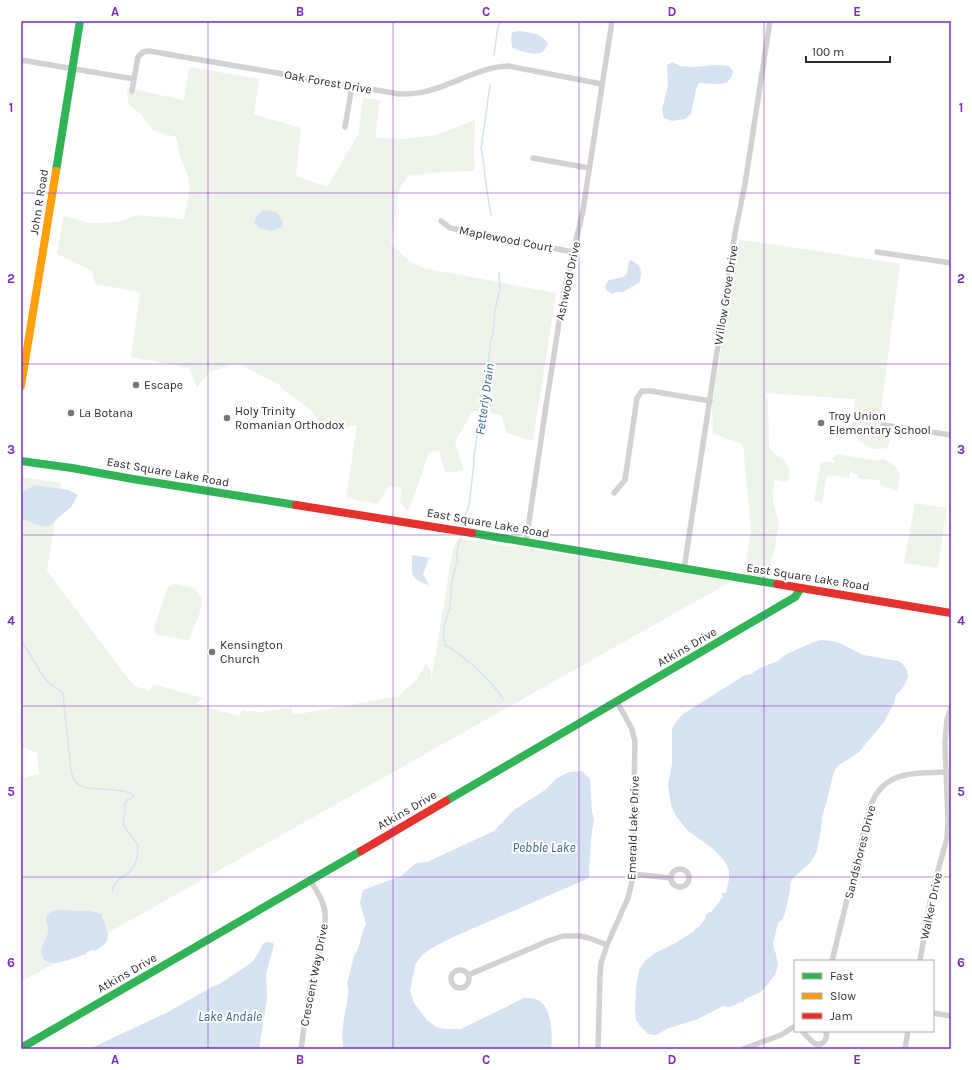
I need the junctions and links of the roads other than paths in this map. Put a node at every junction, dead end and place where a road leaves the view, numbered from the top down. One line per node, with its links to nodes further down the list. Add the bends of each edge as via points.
1 (80, 21): 5 (main road, John R Road)
2 (612, 21): 7 (street, Ashwood Drive)
3 (770, 21): 18 (street, Willow Grove Drive)
4 (21, 60): 5 (street)
5 (72, 69): 6 (street); 17 (main road, John R Road)
6 (134, 79): 8 (street, Oak Forest Drive, via 138,56 145,51); 9 (street, Oak Forest Drive)
7 (602, 84): 8 (street, Oak Forest Drive, via 508,66 488,69 415,94 399,94); 12 (street, Ashwood Drive)
8 (352, 86): 10 (street)
9 (132, 91)
10 (346, 127)
11 (533, 158): 12 (street)
12 (589, 168): 14 (street, Ashwood Drive)
13 (441, 221): 14 (street, Maplewood Court, via 450,228)
14 (573, 252): 23 (street, Ashwood Drive, via 565,287)
15 (877, 252): 16 (street)
16 (951, 263)
17 (21, 386)
18 (710, 401): 22 (street, via 651,391 642,392 638,398 625,480); 24 (street, Willow Grove Drive)
19 (883, 425): 20 (street)
20 (951, 435)
21 (21, 461): 23 (main road, East Square Lake Road)
22 (614, 493)
23 (526, 542): 24 (main road, East Square Lake Road)
24 (684, 569): 25 (main road, East Square Lake Road)
25 (801, 588): 26 (main road, East Square Lake Road); 27 (main road, Atkins Drive, via 795,597)
26 (951, 613)
27 (617, 702): 30 (street, Emerald Lake Drive, via 631,727 635,741); 32 (main road, Atkins Drive)
28 (951, 708): 29 (street, Walker Drive, via 945,732)
29 (945, 772): 34 (street, Sandshores Drive, via 901,776 885,784 876,794 869,810); 35 (street, Walker Drive, via 947,838 931,896)
30 (632, 874): 31 (street); 33 (street, Emerald Lake Drive, via 625,906)
31 (671, 878)
32 (310, 880): 43 (main road, Atkins Drive); 44 (street, Crescent Way Drive, via 320,898 325,919 310,988)
33 (607, 945): 36 (street, via 580,936 563,936); 45 (street, Emerald Lake Drive, via 600,976)
34 (832, 960)
35 (920, 960)
36 (468, 975)
37 (934, 1013): 38 (street)
38 (951, 1016)
39 (794, 1027): 46 (street, via 781,1035)
40 (803, 1032): 41 (street, via 817,1044 826,1041)
41 (826, 1032)
42 (908, 1032): 47 (street)
43 (21, 1048)
44 (301, 1049)
45 (598, 1049)
46 (743, 1049)
47 (905, 1049)

